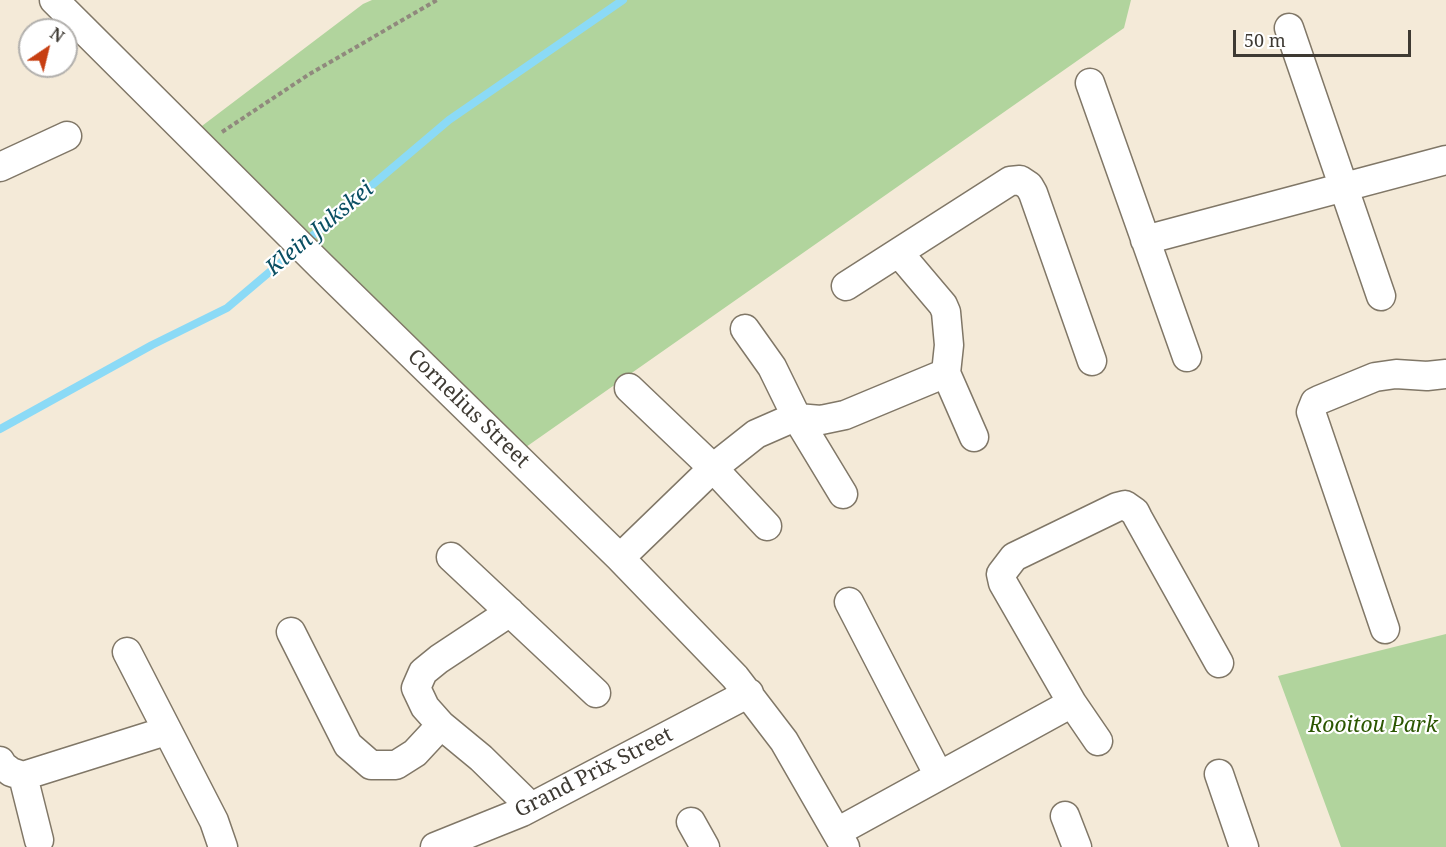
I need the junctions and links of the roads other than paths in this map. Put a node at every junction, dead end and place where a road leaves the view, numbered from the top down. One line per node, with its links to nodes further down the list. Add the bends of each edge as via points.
1 (54, 0): 24 (street, Cornelius Street)
2 (1289, 28): 7 (street)
3 (1090, 83): 8 (street)
4 (67, 136): 6 (street)
5 (1446, 160): 7 (street)
6 (0, 167)
7 (1343, 187): 8 (street); 11 (street)
8 (1145, 240): 13 (street)
9 (899, 253): 10 (street); 14 (street, via 1010,181 1026,183 1033,193); 15 (street, via 946,312)
10 (846, 286)
11 (1381, 296)
12 (745, 329): 18 (street, via 771,367)
13 (1187, 357)
14 (1092, 361)
15 (946, 373): 18 (street, via 845,415 821,420); 19 (street)
16 (1446, 374): 27 (street, via 1375,377 1315,402 1311,412)
17 (629, 388): 20 (street)
18 (797, 418): 20 (street, via 756,435); 21 (street)
19 (974, 437)
20 (712, 468): 22 (street); 24 (street)
21 (843, 494)
22 (767, 526)
23 (451, 557): 26 (street)
24 (620, 558): 32 (street, Cornelius Street)
25 (849, 602): 39 (street)
26 (510, 612): 31 (street); 34 (street, via 423,672 416,688 425,707)
27 (1385, 629)
28 (291, 632): 34 (street, via 348,745 371,765 396,765 415,753)
29 (126, 652): 35 (street)
30 (1219, 663): 33 (street, via 1138,518 1121,506 1014,556 1001,573 1003,583)
31 (596, 693)
32 (749, 693): 41 (street, Grand Prix Street); 45 (street, Cornelius Street, via 784,741)
33 (1072, 703): 36 (street); 39 (street)
34 (441, 725): 41 (street)
35 (166, 731): 40 (street); 47 (street, via 214,821)
36 (1098, 741)
37 (0, 760): 40 (street, via 11,772)
38 (1219, 774): 50 (street)
39 (939, 776): 45 (street)
40 (23, 777): 44 (street)
41 (531, 807): 46 (street, Grand Prix Street)
42 (1065, 816): 49 (street)
43 (691, 822): 48 (street)
44 (39, 840)
45 (841, 840)
46 (446, 845)
47 (223, 847)
48 (705, 847)
49 (1077, 847)
50 (1244, 847)

